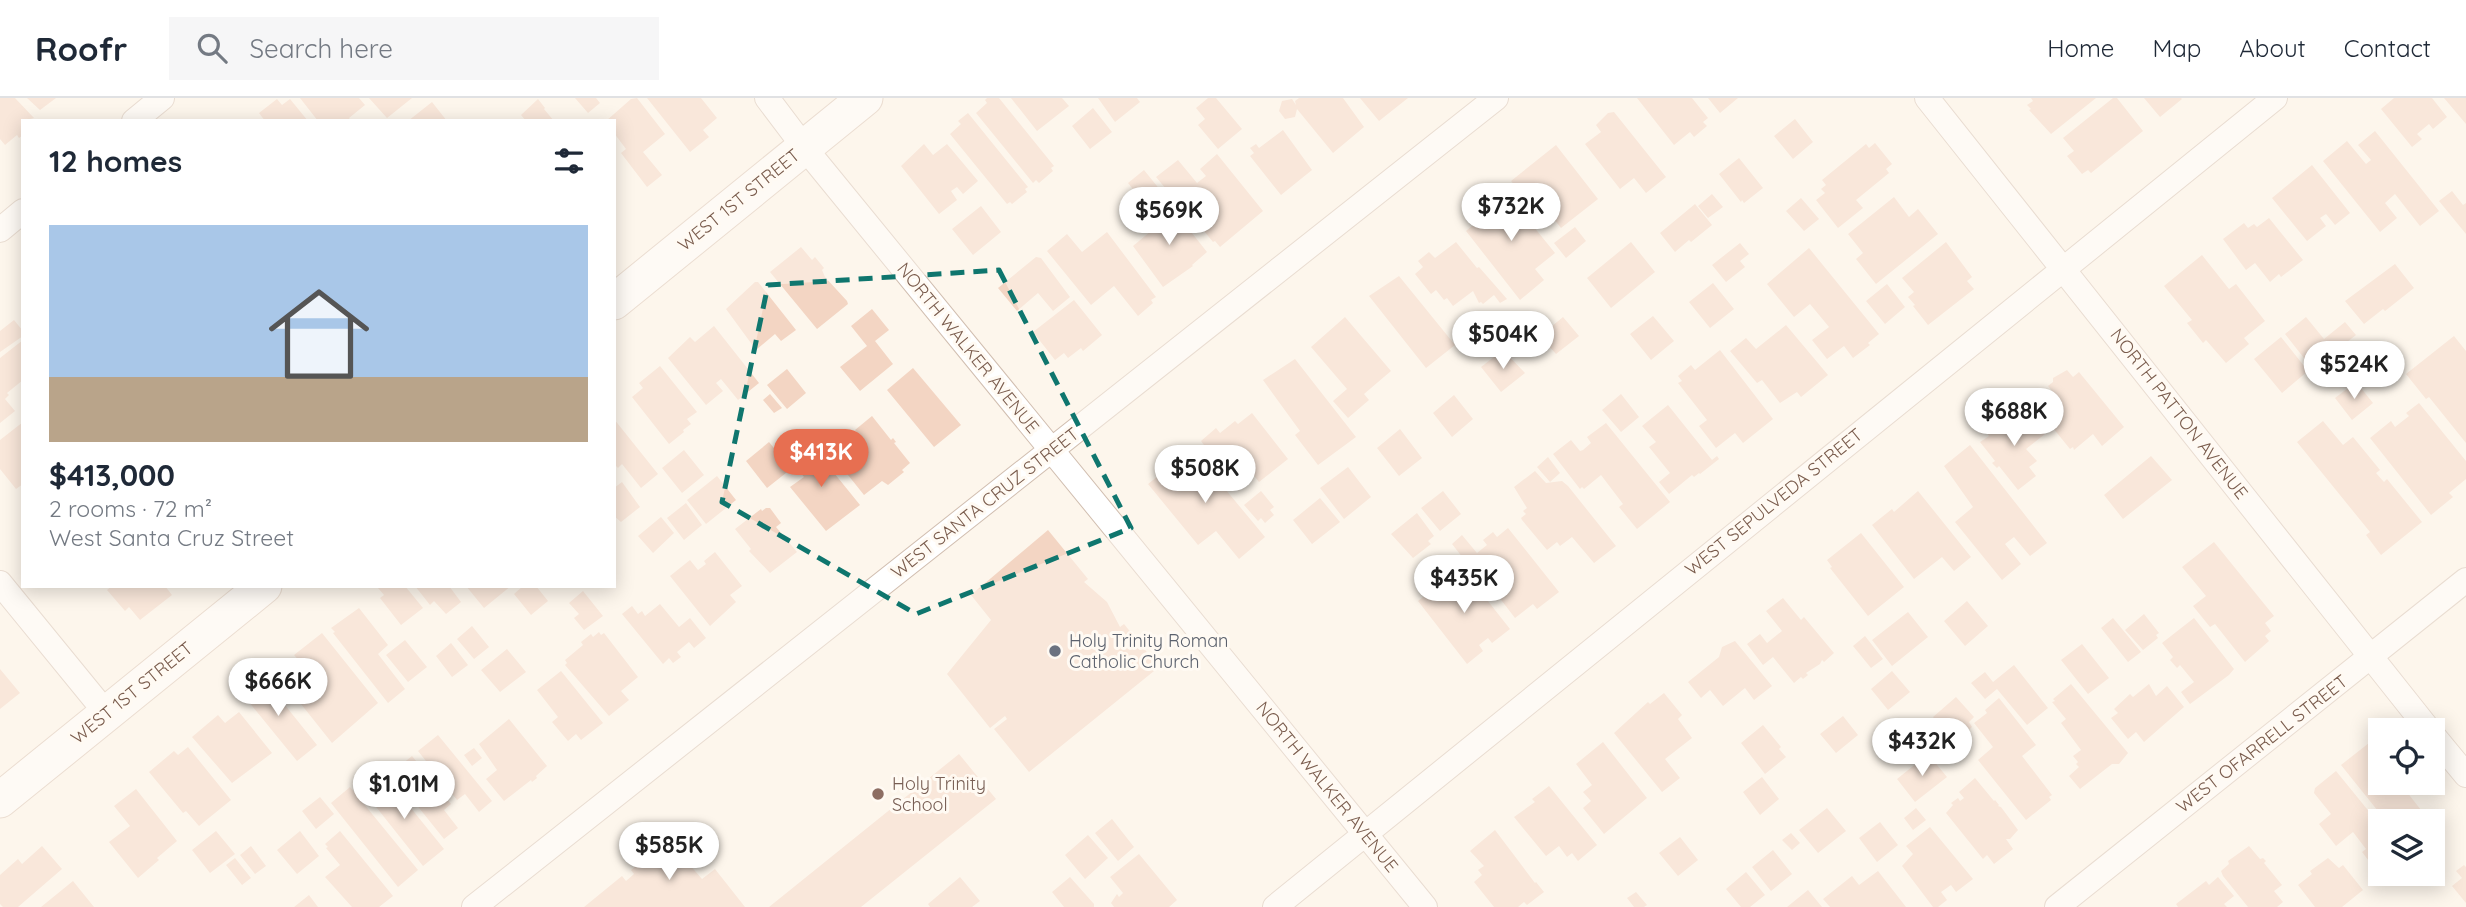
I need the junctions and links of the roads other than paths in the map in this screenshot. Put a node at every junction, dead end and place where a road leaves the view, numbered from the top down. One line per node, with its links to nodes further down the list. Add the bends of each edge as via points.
1 (162, 98): 7 (street)
2 (767, 98): 8 (street, NORTH WALKER AVENUE)
3 (865, 98): 8 (street, WEST 1ST STREET)
4 (1496, 98): 13 (street, WEST SANTA CRUZ STREET)
5 (1927, 98): 11 (street, NORTH PATTON AVENUE)
6 (2275, 98): 11 (street, WEST SEPULVEDA STREET)
7 (136, 119)
8 (804, 147): 12 (street, WEST 1ST STREET); 13 (street, NORTH WALKER AVENUE)
9 (21, 213): 10 (street)
10 (0, 230)
11 (2064, 268): 17 (street, NORTH PATTON AVENUE); 23 (street, WEST SEPULVEDA STREET)
12 (616, 300)
13 (1052, 451): 23 (street, NORTH WALKER AVENUE); 24 (street, WEST SANTA CRUZ STREET)
14 (2466, 580): 17 (street, WEST OFARRELL STREET)
15 (0, 583): 18 (street)
16 (262, 588): 18 (street, WEST 1ST STREET)
17 (2371, 658): 19 (street, NORTH PATTON AVENUE); 27 (street, WEST OFARRELL STREET)
18 (107, 714): 22 (street, WEST 1ST STREET)
19 (2420, 718)
20 (2445, 749): 21 (street, NORTH PATTON AVENUE)
21 (2466, 775)
22 (0, 800)
23 (1365, 834): 25 (street, WEST SEPULVEDA STREET); 26 (street, NORTH WALKER AVENUE)
24 (474, 907)
25 (1275, 907)
26 (1425, 907)
27 (2057, 907)

